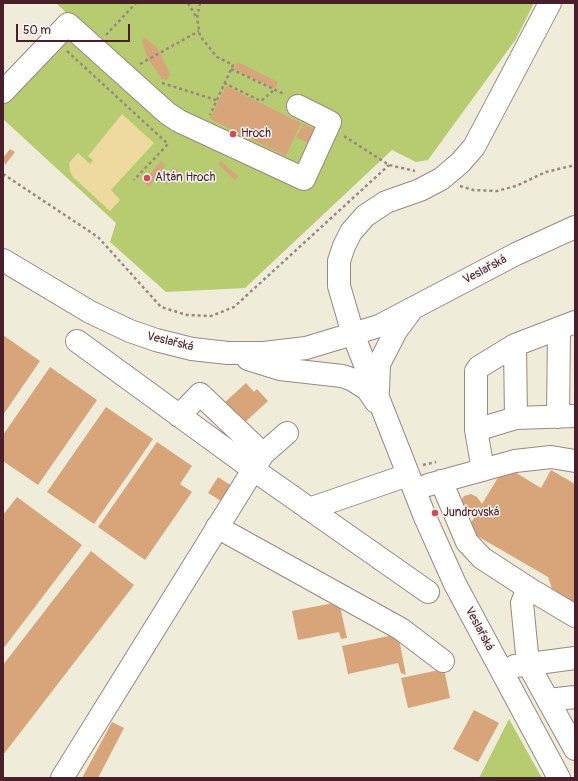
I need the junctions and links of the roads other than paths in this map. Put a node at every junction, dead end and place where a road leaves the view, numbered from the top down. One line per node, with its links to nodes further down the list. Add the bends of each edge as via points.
1 (550, 3): 8 (street, via 474,147 441,179 420,190 386,202 365,216 351,232 339,261 339,286)
2 (3, 92): 3 (street, via 68,24 179,121 304,179 330,122)
3 (298, 106)
4 (575, 227): 6 (street, Veslařská, via 516,254)
5 (3, 260): 11 (street, Veslařská, via 90,312 130,331 174,345)
6 (412, 309): 8 (street, Veslařská, via 379,326); 12 (street, via 396,331 379,364)
7 (567, 325): 10 (street); 14 (street)
8 (353, 334): 11 (street, Veslařská, via 285,352); 12 (street, Veslařská)
9 (77, 341): 13 (street)
10 (516, 345): 15 (street); 16 (street, via 483,363 476,371)
11 (228, 353): 12 (street, via 280,368 326,373 351,379 367,389)
12 (381, 406): 22 (street, Veslařská)
13 (179, 416): 19 (street); 19 (street, via 200,394)
14 (566, 416): 15 (street)
15 (516, 418): 16 (street)
16 (476, 430): 20 (street)
17 (287, 433): 19 (street)
18 (575, 461): 20 (street, via 551,457 515,461)
19 (258, 462): 23 (street); 24 (street)
20 (483, 470): 21 (street)
21 (441, 481): 22 (street); 25 (street, via 467,542 482,558)
22 (410, 482): 23 (street); 31 (street, Veslařská, via 455,584)
23 (309, 509): 26 (street)
24 (217, 527): 29 (street, via 401,629); 35 (street)
25 (528, 588): 27 (street); 30 (street, via 522,603)
26 (428, 592)
27 (575, 616)
28 (575, 658): 30 (street)
29 (443, 661)
30 (528, 664): 31 (street); 33 (street)
31 (500, 667): 36 (street, Veslařská)
32 (575, 697): 33 (street)
33 (548, 700): 34 (street)
34 (572, 738)
35 (62, 778)
36 (559, 778)

